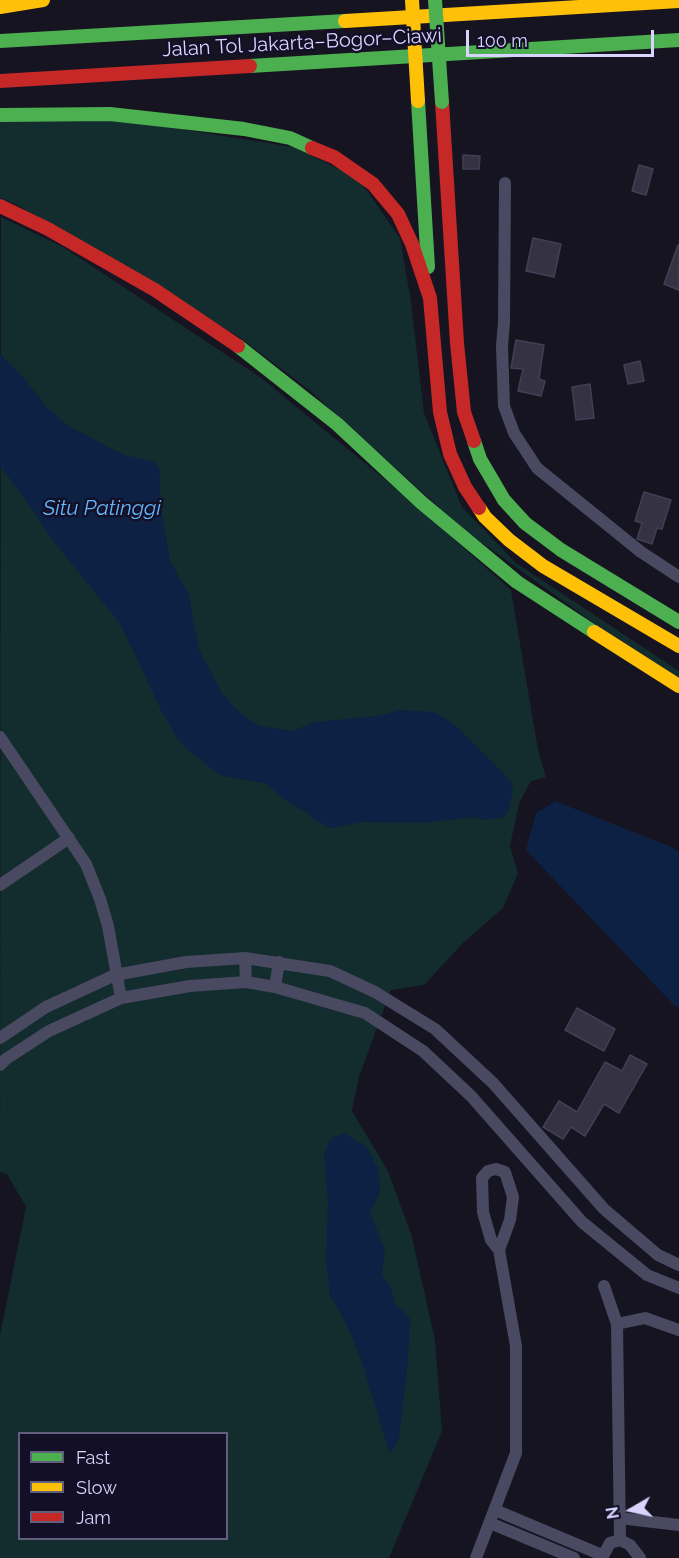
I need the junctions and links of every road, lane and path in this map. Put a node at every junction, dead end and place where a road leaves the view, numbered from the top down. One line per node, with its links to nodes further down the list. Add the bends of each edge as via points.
1 (43, 0): 5 (main road)
2 (412, 0): 12 (main road, bridge)
3 (435, 0): 14 (main road, bridge, via 457,343 464,412 480,459 504,500 525,523 570,556)
4 (679, 1): 7 (main road, Jalan Tol Jakarta–Bogor–Ciawi)
5 (0, 7)
6 (679, 40): 8 (main road, Jalan Tol Jakarta–Bogor–Ciawi)
7 (0, 41)
8 (0, 81)
9 (0, 115): 12 (main road, via 110,114 290,138 334,157 373,184 398,214)
10 (505, 183): 13 (street, via 504,406 514,433 537,468 641,552)
11 (0, 206): 16 (main road, via 145,284 244,350 337,424 517,582)
12 (430, 298): 15 (main road, via 440,412 450,454 485,517 543,566)
13 (679, 577)
14 (679, 622)
15 (679, 646)
16 (679, 686)
17 (0, 737): 18 (street)
18 (69, 838): 19 (street); 22 (street, via 86,864 100,899)
19 (0, 885)
20 (245, 958): 21 (street); 22 (street, via 186,962); 23 (street)
21 (279, 962): 24 (street); 29 (street, via 330,971 375,992 435,1029 493,1083 604,1209 658,1255)
22 (115, 975): 25 (street); 26 (street, via 46,1007)
23 (246, 982): 24 (street); 25 (street, via 189,986)
24 (275, 987): 31 (street, via 365,1013 423,1051 471,1095 582,1222 647,1275)
25 (121, 998): 27 (street, via 49,1031)
26 (0, 1038)
27 (0, 1065)
28 (499, 1250): 28 (street, via 491,1240 483,1212 482,1178 496,1168 505,1172 513,1197); 34 (street, via 516,1346 516,1453)
29 (679, 1265)
30 (604, 1286): 32 (street)
31 (679, 1288)
32 (617, 1324): 33 (street, via 645,1318); 35 (street)
33 (679, 1330)
34 (495, 1510): 36 (street); 39 (street)
35 (620, 1518): 37 (street); 38 (street)
36 (490, 1523): 40 (street); 41 (street)
37 (679, 1525)
38 (620, 1540): 39 (street, via 610,1543); 42 (street)
39 (602, 1556)
40 (476, 1558)
41 (574, 1558)
42 (640, 1558)

